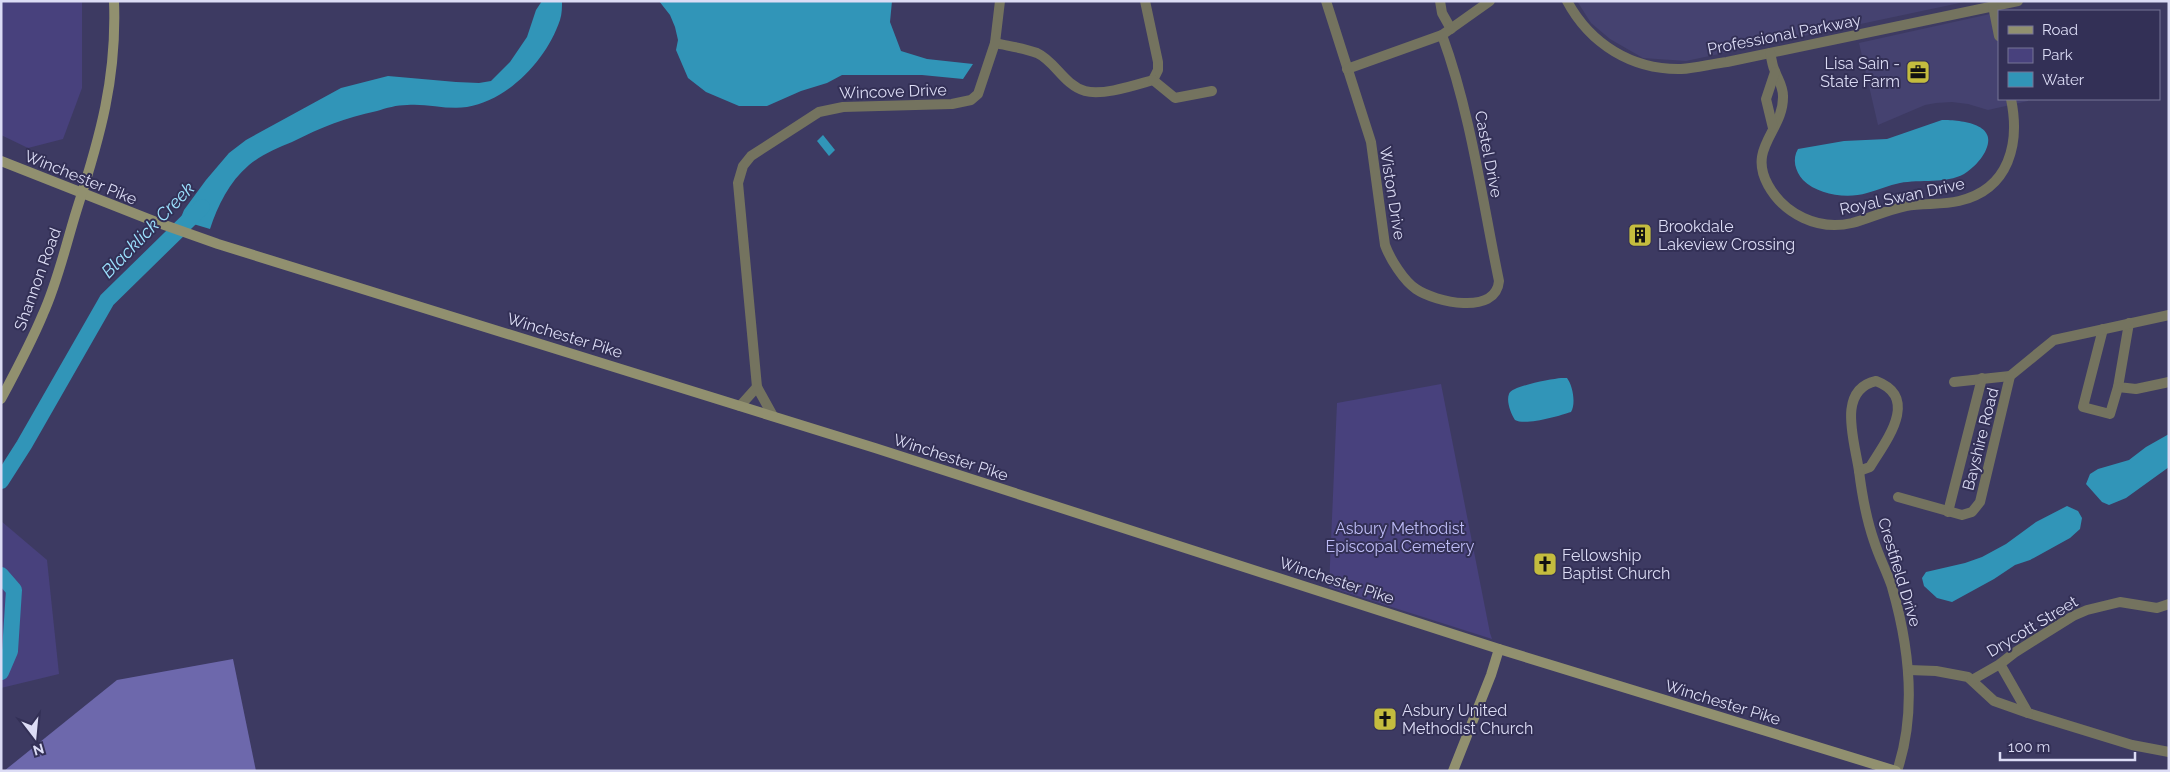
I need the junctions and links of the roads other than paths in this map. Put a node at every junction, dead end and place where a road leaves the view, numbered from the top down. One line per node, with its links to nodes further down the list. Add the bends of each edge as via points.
1 (114, 1): 21 (main road, Shannon Road, via 109,92)
2 (1000, 1): 12 (street, Wincove Drive)
3 (1145, 1): 16 (street, via 1158,62)
4 (1326, 1): 14 (street, Wiston Drive)
5 (1440, 1): 11 (street, Castel Drive)
6 (1490, 1): 11 (street)
7 (1567, 1): 13 (street, Professional Parkway, via 1587,30 1616,53 1640,63 1680,69)
8 (2018, 1): 9 (street, Professional Parkway)
9 (1993, 6): 10 (street); 13 (street, Professional Parkway)
10 (1998, 31)
11 (1447, 32): 14 (street); 22 (street, Castel Drive)
12 (995, 43): 16 (street, via 1036,53 1084,91 1105,91); 30 (street, Wincove Drive, via 978,94 970,100 952,104 826,109 746,161 738,183)
13 (1770, 53): 15 (street, Royal Swan Drive)
14 (1347, 69): 22 (street, Wiston Drive, via 1370,142 1386,245 1394,263 1414,288 1444,300 1470,303 1487,300 1496,292)
15 (1775, 72): 19 (street, via 1766,100); 19 (street, Royal Swan Drive, via 1783,96 1780,116)
16 (1153, 80): 17 (street, via 1175,98)
17 (1212, 91)
18 (2011, 100): 19 (street, Royal Swan Drive, via 2015,123 2012,153 2002,172 1983,190 1958,201 1896,208 1844,224 1828,225 1800,217 1776,198 1767,183 1761,158)
19 (1773, 128)
20 (1, 161): 21 (main road, Winchester Pike)
21 (82, 194): 32 (main road, Shannon Road, via 43,314); 33 (main road, Winchester Pike, via 218,244)
22 (1499, 281)
23 (2169, 315): 24 (street, Bayshire Road)
24 (2129, 323): 25 (street, Bayshire Road); 31 (street)
25 (2103, 329): 26 (street, Bayshire Road, via 2054,340); 31 (street, via 2083,407 2110,414)
26 (2010, 376): 27 (street, Bayshire Road); 37 (street, Bayshire Road, via 1980,502 1968,514)
27 (1982, 378): 28 (street, Bayshire Road); 37 (street, Bayshire Road)
28 (1954, 382)
29 (2169, 382): 31 (street, via 2136,389)
30 (758, 387): 33 (street); 34 (street, Wincove Drive)
31 (2118, 387)
32 (1, 399)
33 (740, 406): 34 (main road, Winchester Pike)
34 (773, 416): 39 (main road, Winchester Pike)
35 (1859, 471): 35 (street, Crestfield Drive, via 1870,467 1896,420 1896,396 1888,387 1876,382 1860,389 1851,403); 41 (street, Crestfield Drive, via 1874,542 1892,585)
36 (1898, 497): 37 (street, Bayshire Road)
37 (1948, 512)
38 (2169, 604): 40 (street, Drycott Street, via 2157,608 2120,602 2086,610)
39 (1499, 649): 45 (main road); 46 (main road, Winchester Pike)
40 (2000, 664): 42 (street, Drycott Street); 43 (street)
41 (1909, 670): 42 (street, via 1948,672); 46 (street, Crestfield Drive, via 1904,745)
42 (1972, 680): 43 (street, via 1994,701)
43 (2028, 713): 44 (street, via 2132,745)
44 (2169, 752)
45 (1453, 771)
46 (1896, 771)

